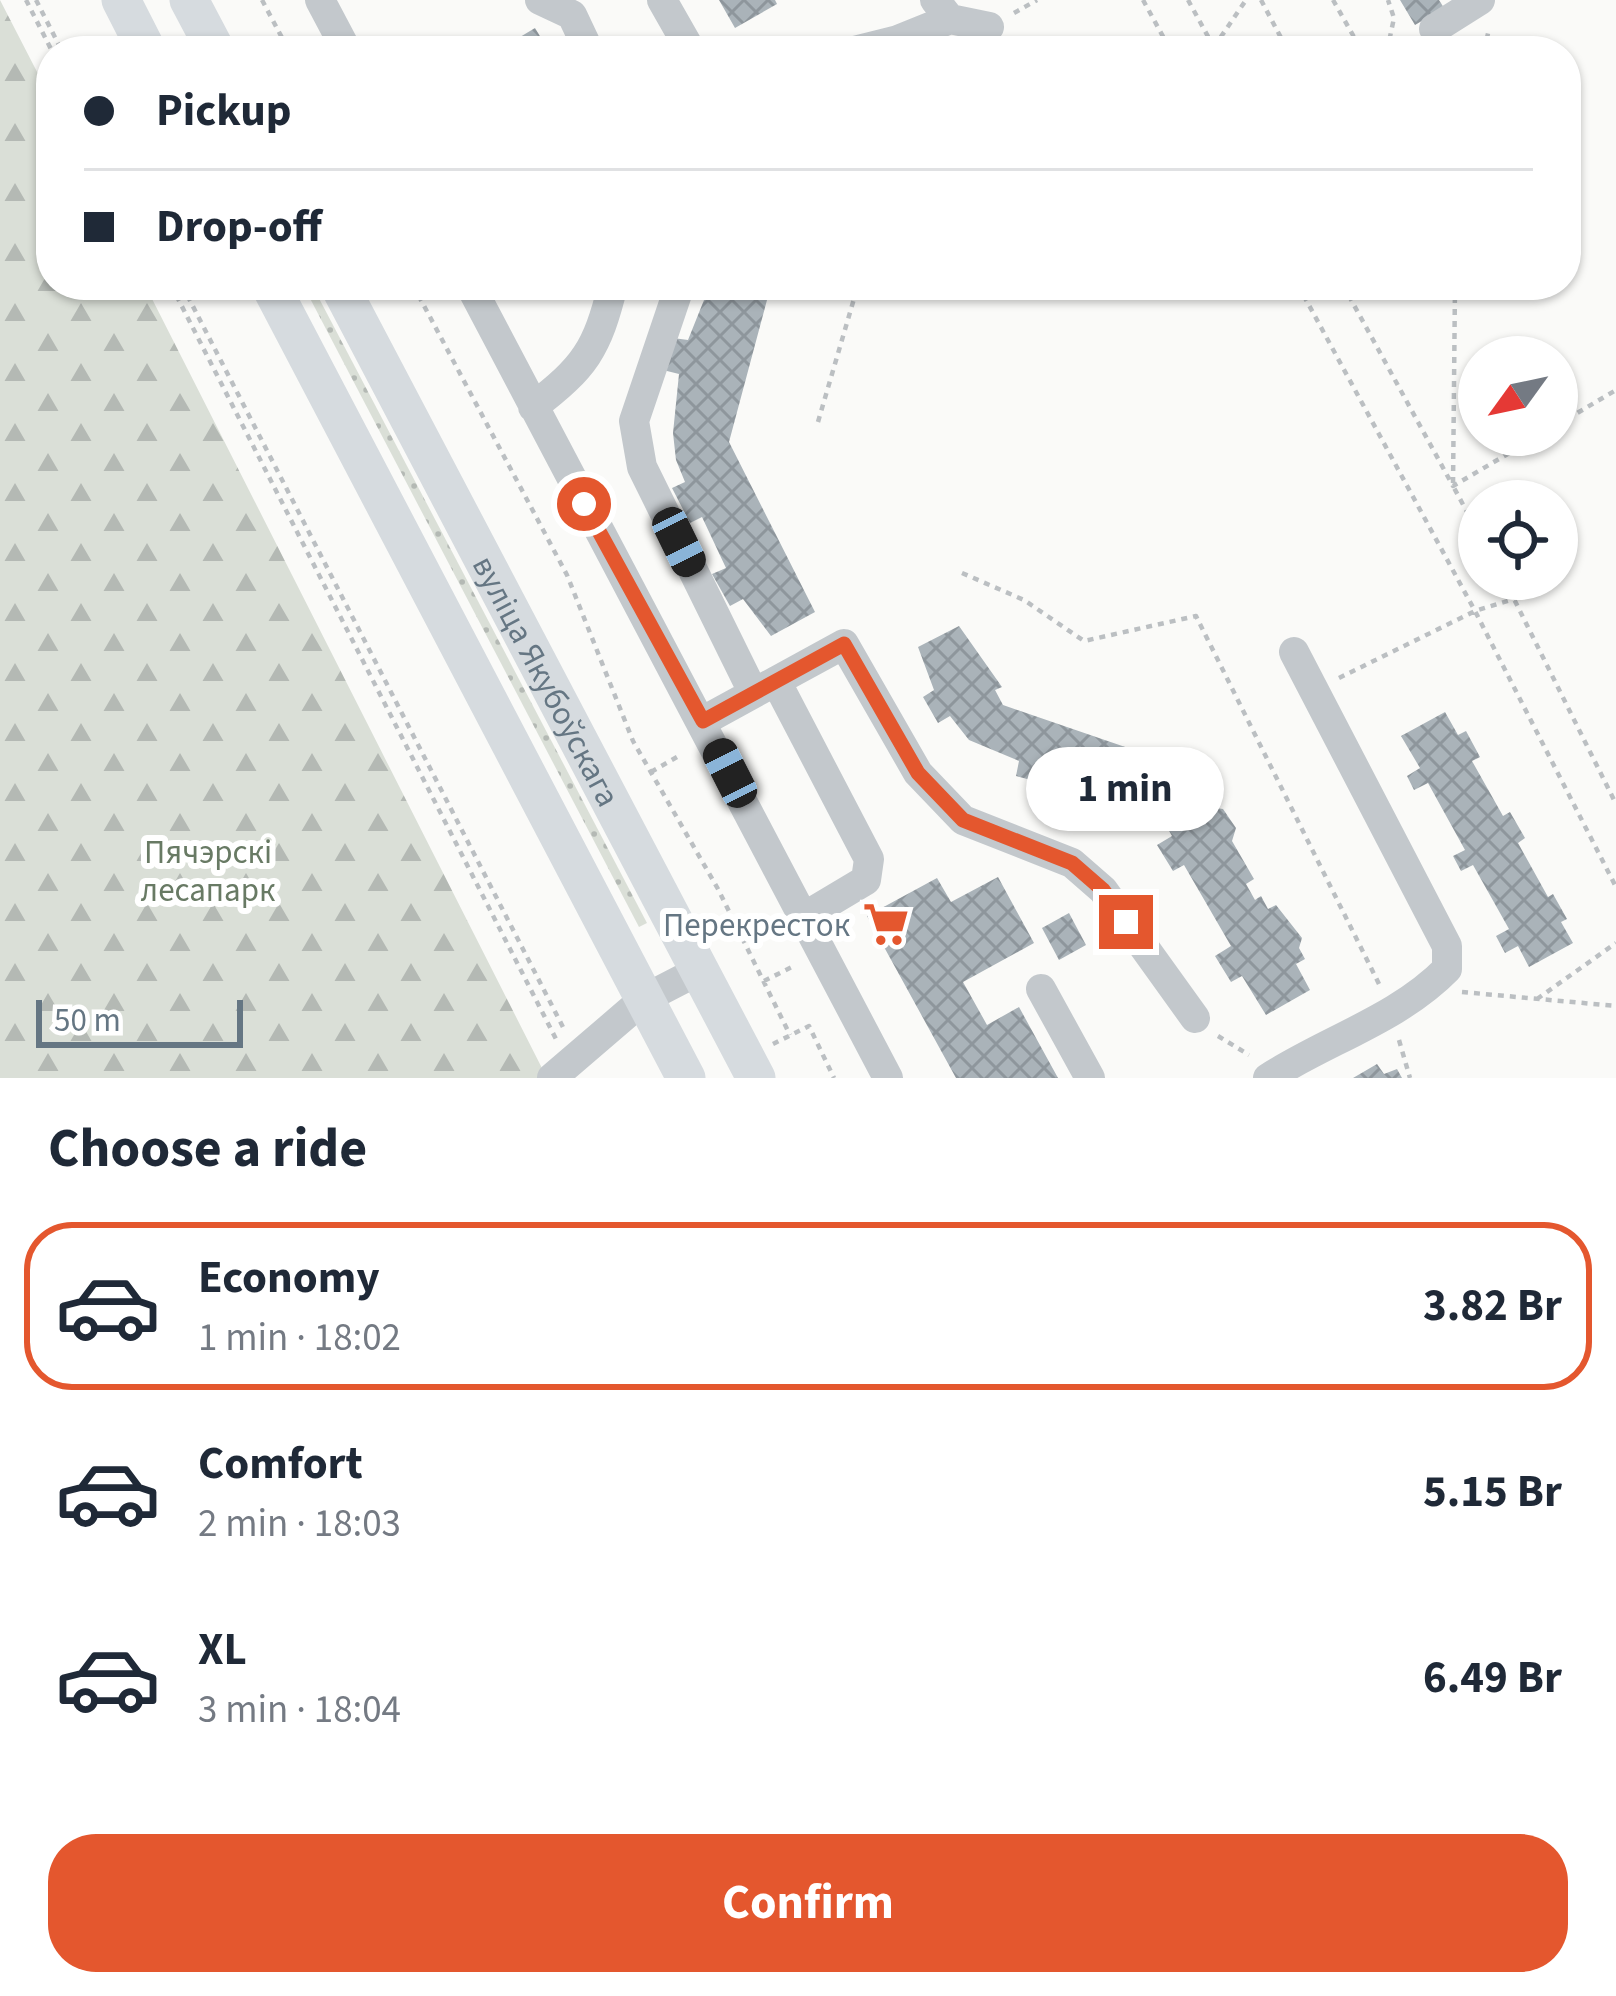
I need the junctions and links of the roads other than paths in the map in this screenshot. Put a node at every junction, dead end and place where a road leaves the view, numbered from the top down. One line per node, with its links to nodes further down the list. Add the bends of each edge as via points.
1 (121, 0): 10 (main road)
2 (189, 0): 11 (main road)
3 (320, 0): 12 (street)
4 (540, 0): 13 (street, via 572,15)
5 (662, 0): 14 (street)
6 (1480, 0): 9 (street)
7 (942, 9): 8 (street); 15 (street)
8 (989, 27)
9 (1435, 28)
10 (139, 36)
11 (208, 36)
12 (339, 36)
13 (582, 36)
14 (682, 36)
15 (904, 36)
16 (278, 300): 28 (main road, вуліца Якубоўскага)
17 (347, 300): 26 (main road, вуліца Якубоўскага)
18 (478, 300): 21 (street)
19 (609, 300): 21 (street, via 578,372)
20 (675, 300): 23 (street, via 634,421 642,467)
21 (533, 407): 24 (street)
22 (1294, 652): 31 (street, via 1447,946 1447,969 1392,1011)
23 (765, 687): 24 (street); 25 (street, via 869,859 866,880); 29 (street, via 844,644 918,773 963,820 1072,863 1103,890)
24 (707, 729): 25 (street)
25 (804, 917): 34 (street)
26 (700, 970): 28 (street); 33 (main road, вуліца Якубоўскага)
27 (1041, 988): 35 (street)
28 (644, 999): 30 (street); 32 (main road, вуліца Якубоўскага)
29 (1195, 1018)
30 (566, 1065)
31 (1273, 1075)
32 (686, 1078)
33 (756, 1078)
34 (888, 1078)
35 (1090, 1078)

